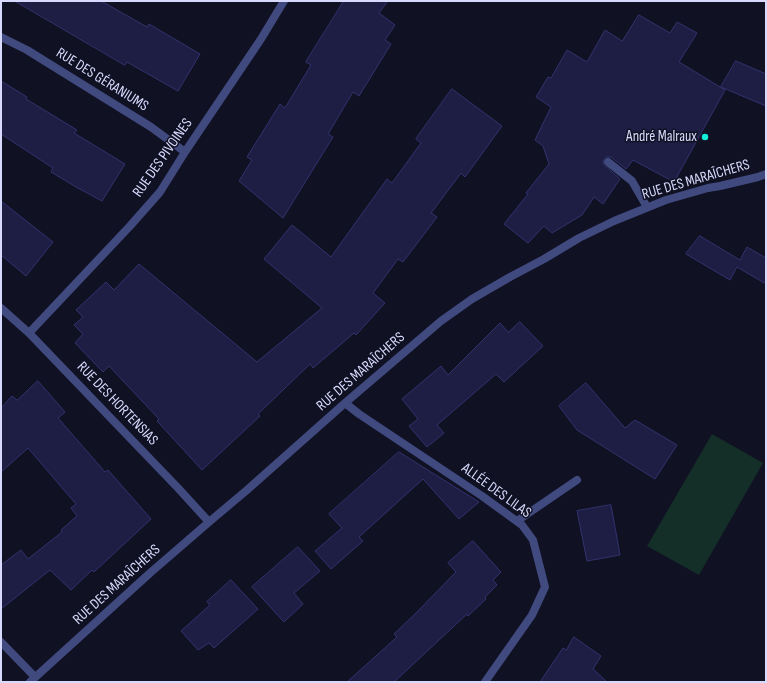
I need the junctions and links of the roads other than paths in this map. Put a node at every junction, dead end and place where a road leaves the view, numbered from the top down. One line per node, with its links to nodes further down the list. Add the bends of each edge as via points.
1 (284, 1): 3 (street, RUE DES PIVOINES, via 262,39)
2 (1, 38): 3 (street, RUE DES GÉRANIUMS, via 27,50 151,127)
3 (185, 152): 8 (street, RUE DES PIVOINES, via 160,192)
4 (608, 162): 6 (street, via 632,181)
5 (766, 174): 6 (street, RUE DES MARAÎCHERS, via 758,178 708,188)
6 (647, 207): 9 (street, RUE DES MARAÎCHERS, via 579,238 441,320)
7 (1, 308): 8 (street, RUE DES HORTENSIAS)
8 (29, 333): 12 (street, RUE DES HORTENSIAS)
9 (345, 404): 11 (street, ALLÉE DES LILAS); 12 (street, RUE DES MARAÎCHERS)
10 (578, 480): 11 (street)
11 (517, 521): 15 (street, ALLÉE DES LILAS, via 533,540 545,587 532,615)
12 (209, 522): 14 (street, RUE DES MARAÎCHERS)
13 (1, 642): 14 (street)
14 (33, 680)
15 (485, 682)

